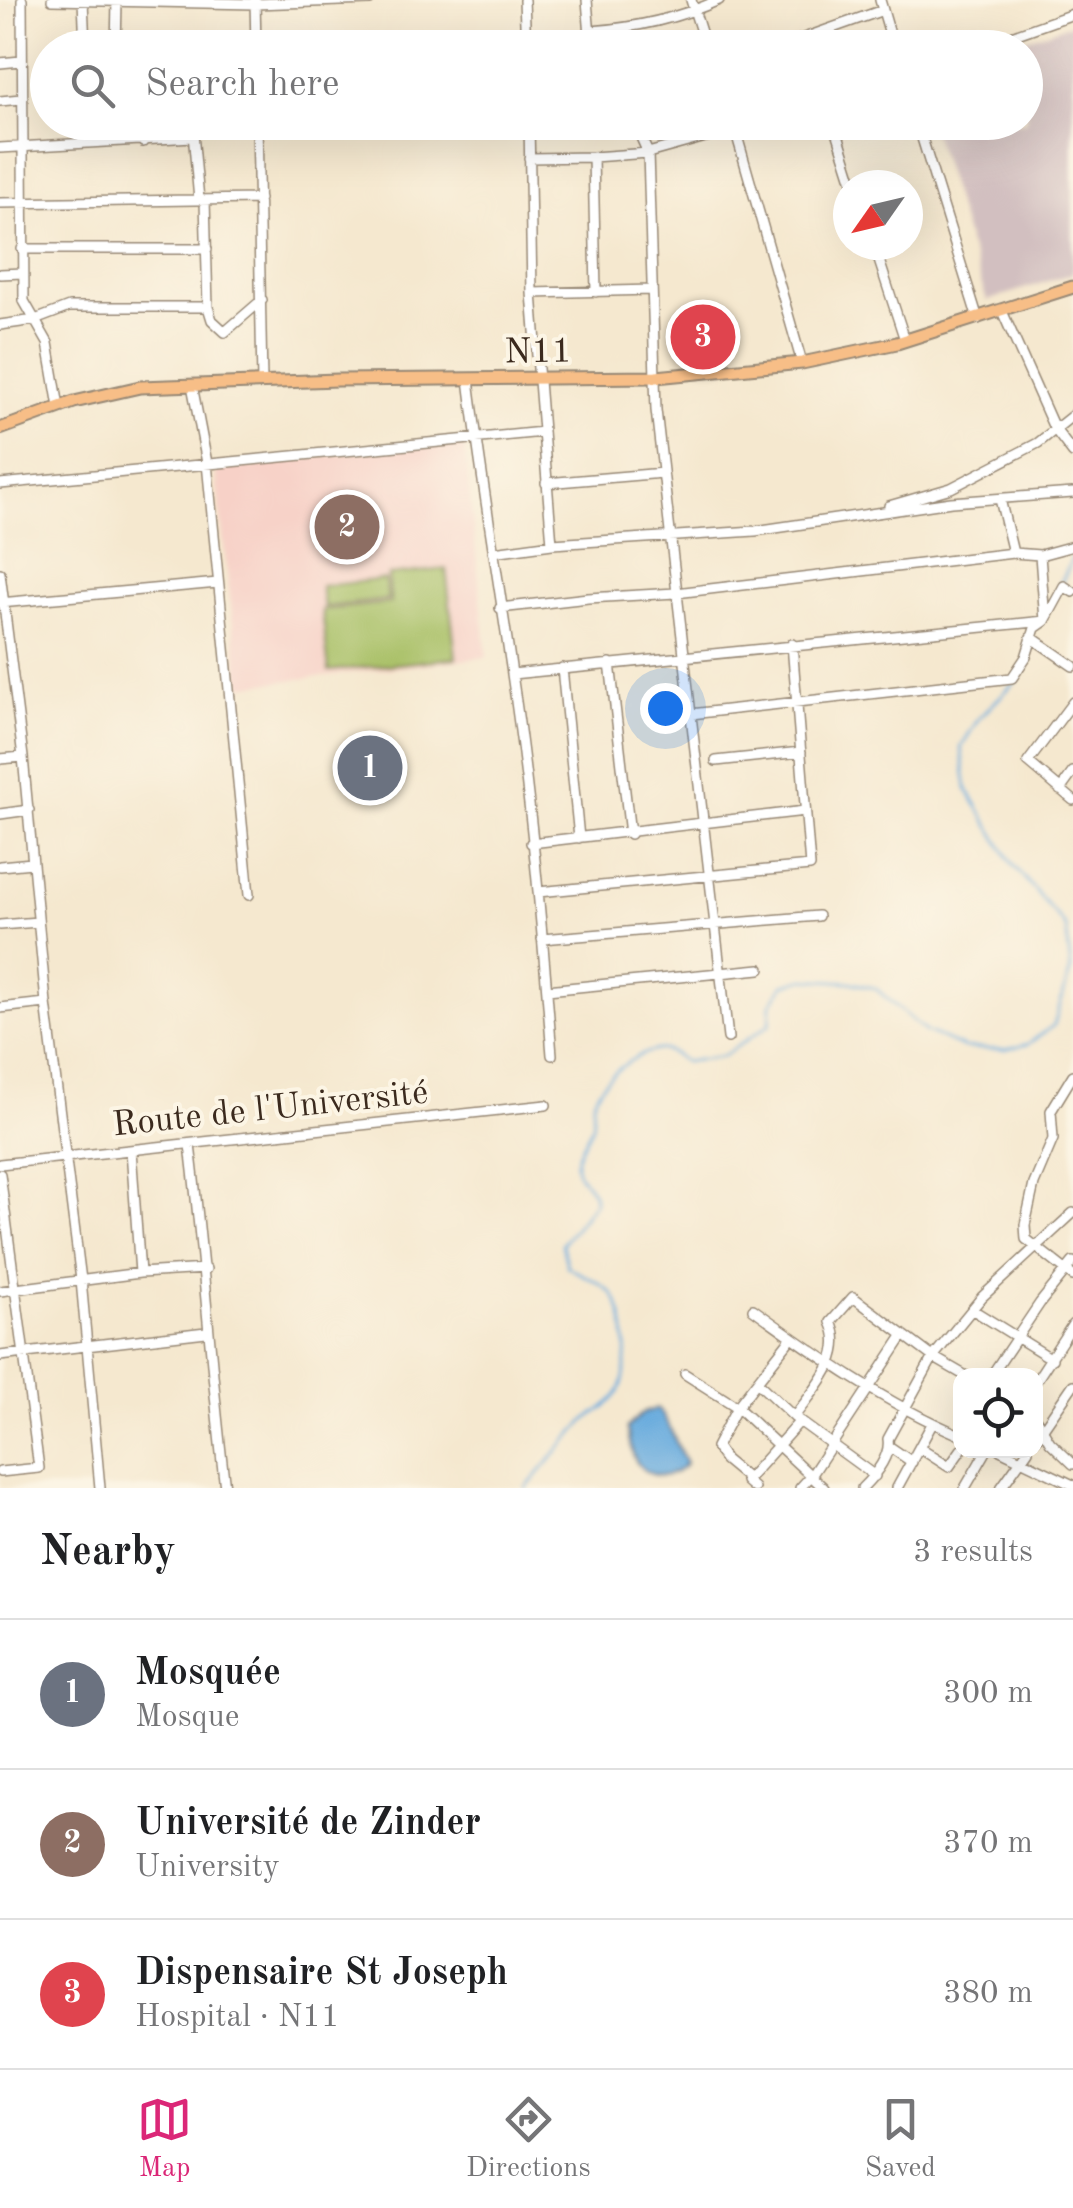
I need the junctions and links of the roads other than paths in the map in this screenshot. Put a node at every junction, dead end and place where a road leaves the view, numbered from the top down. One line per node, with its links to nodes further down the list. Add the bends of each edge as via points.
1 (22, 0): 25 (street)
2 (52, 0): 3 (street)
3 (83, 0): 9 (street); 15 (street)
4 (141, 0): 9 (street); 10 (street)
5 (370, 0): 11 (street)
6 (524, 0): 18 (street)
7 (588, 0): 19 (street)
8 (719, 0): 12 (street)
9 (116, 1): 16 (street)
10 (194, 1): 11 (street)
11 (255, 2): 17 (street)
12 (693, 5): 20 (street); 21 (street)
13 (881, 5): 22 (street); 23 (street)
14 (1073, 14): 24 (street)
15 (84, 30)
16 (116, 30)
17 (256, 30)
18 (525, 30)
19 (591, 30)
20 (601, 30)
21 (701, 30)
22 (820, 30)
23 (889, 30)
24 (1028, 30)
25 (21, 62): 26 (street); 27 (street)
26 (0, 64)
27 (21, 99): 28 (street); 41 (street)
28 (0, 100)
29 (87, 140): 40 (street)
30 (168, 140): 39 (street)
31 (193, 140): 48 (street)
32 (257, 140): 47 (street)
33 (528, 140): 45 (street)
34 (642, 140): 43 (street)
35 (693, 140): 43 (street)
36 (738, 140): 67 (street)
37 (840, 140): 46 (street)
38 (923, 140): 63 (street)
39 (142, 142): 40 (street)
40 (87, 143): 41 (street)
41 (21, 146): 42 (street); 49 (street)
42 (0, 148)
43 (648, 154): 44 (street); 57 (street)
44 (593, 157): 45 (street); 58 (street)
45 (529, 158): 59 (street)
46 (849, 170)
47 (259, 199): 48 (street); 60 (street)
48 (202, 200): 49 (street); 52 (street)
49 (21, 201): 50 (street); 51 (street)
50 (0, 203)
51 (22, 249): 52 (street); 54 (street)
52 (207, 249): 61 (street)
53 (879, 260): 66 (street)
54 (23, 273): 55 (street); 64 (street, via 24,301)
55 (0, 274)
56 (1073, 287): 62 (main road, N11)
57 (652, 290): 58 (street); 68 (street)
58 (596, 292): 59 (street)
59 (532, 293): 70 (street)
60 (262, 300): 61 (street, via 225,332); 71 (street)
61 (208, 307): 64 (street, via 69,307)
62 (1002, 311): 63 (main road, N11); 75 (street)
63 (978, 319): 66 (main road, N11)
64 (35, 320): 65 (street); 73 (street, via 48,343)
65 (0, 324)
66 (905, 340): 67 (main road, N11)
67 (802, 364): 68 (main road, N11)
68 (656, 377): 70 (main road, N11); 81 (street)
69 (469, 379): 70 (main road, N11); 71 (main road, N11); 78 (street)
70 (538, 379): 77 (street)
71 (262, 382): 72 (main road, N11)
72 (192, 385): 73 (main road, N11, via 110,392); 80 (street)
73 (58, 407): 76 (main road, N11)
74 (1073, 415): 75 (street)
75 (1054, 428): 79 (street); 86 (street, via 951,488)
76 (0, 430)
77 (543, 432): 78 (street); 82 (street)
78 (476, 438): 80 (street); 90 (street)
79 (1073, 452)
80 (206, 463): 83 (street); 94 (street)
81 (662, 473): 82 (street); 87 (street)
82 (546, 483): 88 (street)
83 (0, 484)
84 (1073, 492): 85 (street)
85 (1000, 499): 86 (street); 91 (street)
86 (858, 516): 87 (street)
87 (671, 537): 88 (street); 95 (street)
88 (552, 544): 90 (street)
89 (1073, 546): 92 (street)
90 (494, 552): 98 (street)
91 (1013, 553): 92 (street); 95 (street)
92 (1040, 556): 99 (street)
93 (0, 573): 97 (street)
94 (218, 584): 97 (street); 128 (street)
95 (676, 592): 98 (street); 102 (street)
96 (1073, 592): 99 (street, via 1064,586)
97 (2, 603): 111 (street)
98 (500, 608): 106 (street)
99 (1045, 621): 100 (street); 101 (street)
100 (1032, 637): 104 (street); 108 (street, via 1012,678)
101 (792, 644): 102 (street); 108 (street)
102 (683, 657): 103 (street); 109 (street)
103 (610, 663): 105 (street); 121 (street)
104 (1073, 666)
105 (562, 668): 106 (street); 122 (street)
106 (512, 674): 123 (street)
107 (1073, 702): 115 (street, via 1029,759)
108 (797, 704): 109 (street); 110 (street)
109 (691, 714): 120 (street)
110 (801, 752): 113 (street); 118 (street)
111 (24, 757): 112 (street); 117 (street)
112 (0, 759)
113 (716, 761)
114 (1073, 772): 115 (street)
115 (1060, 790): 116 (street)
116 (1073, 800)
117 (29, 810): 119 (street); 124 (street)
118 (806, 811): 120 (street); 126 (street, via 810,866)
119 (0, 814)
120 (704, 825): 121 (street); 126 (street)
121 (630, 834): 122 (street)
122 (580, 838): 123 (street)
123 (531, 843): 127 (street)
124 (32, 863): 125 (street); 130 (street)
125 (0, 866)
126 (712, 876): 127 (street); 132 (street)
127 (538, 892): 133 (street)
128 (249, 895)
129 (818, 916): 132 (street)
130 (38, 922): 131 (street); 137 (street)
131 (0, 925)
132 (717, 926): 133 (street); 135 (street)
133 (542, 939): 136 (street)
134 (760, 970): 135 (street)
135 (719, 974): 136 (street); 139 (street)
136 (547, 990): 140 (street)
137 (46, 1003): 138 (street); 145 (street)
138 (0, 1008)
139 (728, 1038)
140 (552, 1055)
141 (1073, 1075): 149 (street, via 1050,1111 1053,1139 1026,1217 1026,1240)
142 (546, 1105): 143 (street, Route de l'Université)
143 (190, 1145): 144 (street, Route de l'Université); 150 (street)
144 (131, 1150): 145 (street, Route de l'Université); 152 (street)
145 (64, 1157): 146 (street, Route de l'Université); 153 (street)
146 (0, 1164)
147 (0, 1174): 154 (street)
148 (1073, 1213): 149 (street)
149 (1037, 1249): 151 (street); 157 (street)
150 (206, 1268): 152 (street); 159 (street)
151 (1070, 1270): 162 (street)
152 (140, 1273): 153 (street)
153 (82, 1280): 154 (street); 163 (street)
154 (15, 1289): 155 (street); 164 (street)
155 (0, 1291)
156 (753, 1309): 161 (street)
157 (973, 1310): 162 (street); 166 (street)
158 (1073, 1324): 167 (street)
159 (206, 1332): 163 (street); 199 (street)
160 (903, 1336): 166 (street); 168 (street, via 853,1297 831,1322 838,1336); 175 (street)
161 (792, 1337): 168 (street); 173 (street)
162 (1017, 1337): 167 (street); 169 (street)
163 (88, 1346): 164 (street); 198 (street)
164 (25, 1351): 165 (street); 193 (street, via 39,1468)
165 (0, 1356)
166 (933, 1357): 170 (street); 177 (street)
167 (1052, 1359): 171 (street)
168 (832, 1365): 175 (street); 178 (street)
169 (997, 1368)
170 (953, 1369)
171 (1043, 1372)
172 (685, 1374): 176 (street)
173 (758, 1383): 176 (street); 178 (street)
174 (1073, 1385): 180 (street)
175 (868, 1387): 177 (street); 182 (street)
176 (737, 1407): 183 (street); 196 (street, via 716,1447)
177 (904, 1407): 179 (street); 184 (street)
178 (797, 1419): 182 (street); 183 (street)
179 (932, 1424): 181 (street); 185 (street)
180 (1043, 1428): 192 (street)
181 (953, 1429)
182 (832, 1444): 194 (street); 195 (street)
183 (779, 1445): 194 (street); 196 (street)
184 (890, 1448): 190 (street); 195 (street)
185 (921, 1449): 186 (street, via 949,1467); 190 (street)
186 (955, 1458)
187 (982, 1458): 204 (street)
188 (1013, 1458): 191 (street)
189 (1023, 1458): 191 (street)
190 (912, 1462): 203 (street)
191 (1020, 1462): 197 (street); 205 (street)
192 (1073, 1464)
193 (0, 1472)
194 (810, 1476): 200 (street); 201 (street)
195 (875, 1476): 202 (street)
196 (747, 1484)
197 (1073, 1485)
198 (100, 1488)
199 (225, 1488)
200 (800, 1488)
201 (824, 1488)
202 (862, 1488)
203 (897, 1488)
204 (965, 1488)
205 (1000, 1488)

